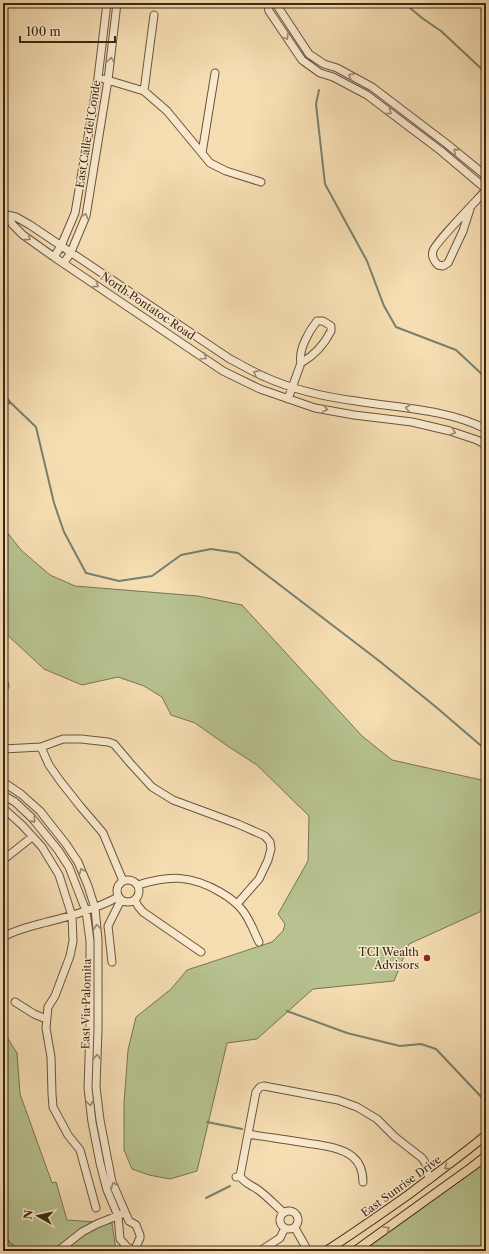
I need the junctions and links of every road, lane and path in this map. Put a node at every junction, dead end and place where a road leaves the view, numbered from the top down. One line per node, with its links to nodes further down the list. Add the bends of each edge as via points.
1 (107, 3): 7 (street, East Calle del Conde)
2 (117, 3): 8 (street, East Calle del Conde, one-way to 2)
3 (267, 3): 13 (street, one-way to 13, via 269,11 302,60 320,72 367,95)
4 (277, 3): 11 (street, one-way to 4, via 372,87 309,54)
5 (154, 15): 9 (street)
6 (215, 74): 10 (street)
7 (98, 78): 8 (street); 16 (street, East Calle del Conde, via 75,213)
8 (108, 80): 9 (street); 17 (street, East Calle del Conde, one-way to 8, via 86,216)
9 (144, 91): 10 (street, via 167,111)
10 (202, 153): 12 (street, via 210,163)
11 (486, 176)
12 (261, 182)
13 (486, 189): 14 (street)
14 (471, 206): 14 (street, via 435,247 433,255 438,266 448,264)
15 (5, 214): 16 (street, North Pontatoc Road, via 16,217); 18 (street, North Pontatoc Road, one-way to 18, via 23,235)
16 (61, 246): 17 (street, North Pontatoc Road); 18 (street, East Calle del Conde)
17 (71, 252): 19 (street, East Calle del Conde); 21 (street, North Pontatoc Road, one-way to 17, via 230,360)
18 (54, 257): 19 (street, North Pontatoc Road)
19 (64, 263): 22 (street, North Pontatoc Road, one-way to 22, via 224,371 260,389)
20 (301, 363): 20 (street, via 311,357 327,339 331,331 331,326 327,323 317,321 311,329 305,340 300,357); 21 (street)
21 (292, 387): 22 (street); 23 (street, North Pontatoc Road, one-way to 21, via 415,408 356,401)
22 (288, 399): 24 (street, North Pontatoc Road, one-way to 24, via 315,408 412,422 450,431)
23 (486, 429)
24 (486, 445)
25 (40, 747): 26 (street); 32 (street, via 60,782 103,833); 36 (street, via 63,739 114,744 152,787 173,800 238,824 272,841 268,860 259,879)
26 (3, 749)
27 (3, 782): 37 (street, East Via Palomita, one-way to 27, via 78,862 66,844 40,811)
28 (3, 795): 38 (street, East Via Palomita, one-way to 38, via 32,818 58,850 69,867)
29 (3, 808): 30 (street)
30 (32, 837): 31 (street); 39 (street, via 42,847 59,876)
31 (3, 860)
32 (123, 881): 33 (street, via 133,881); 34 (street, via 118,886 117,893)
33 (138, 885): 35 (street, via 140,891); 36 (street, via 167,878 182,878 216,889)
34 (120, 898): 35 (street, via 128,903); 37 (street); 43 (street, via 108,926)
35 (136, 900): 42 (street, via 144,912)
36 (237, 904): 41 (street, via 244,912)
37 (95, 908): 38 (street); 54 (street, East Via Palomita, one-way to 37, via 112,1182 96,1087 98,940)
38 (86, 911): 39 (street); 56 (street, East Via Palomita, one-way to 56, via 90,941 88,1088 100,1163 107,1190)
39 (72, 916): 40 (street, via 14,931); 45 (street, via 73,941 70,956 55,996 48,1007)
40 (3, 937)
41 (259, 942)
42 (201, 952)
43 (112, 962)
44 (15, 1002): 45 (street)
45 (46, 1019): 53 (street, via 52,1057 53,1107 68,1135 80,1150)
46 (248, 1134): 51 (street, via 256,1092 260,1086 338,1100 357,1106 377,1118 395,1137 422,1158 426,1164); 52 (street, via 342,1151 356,1161 363,1174); 55 (street, via 238,1176)
47 (486, 1135): 48 (main road, East Sunrise Drive)
48 (462, 1155): 50 (main road); 51 (main road, East Sunrise Drive, one-way to 51)
49 (486, 1156): 50 (main road)
50 (472, 1167): 64 (main road, one-way to 50)
51 (428, 1180): 63 (main road, East Sunrise Drive, via 354,1234)
52 (363, 1182)
53 (96, 1208)
54 (126, 1213): 56 (street); 59 (street, East Via Palomita, via 140,1235)
55 (284, 1213): 57 (street, via 280,1221); 58 (street, via 290,1211 297,1216)
56 (118, 1216): 59 (street, East Via Palomita, via 120,1239); 60 (street, via 82,1232)
57 (285, 1228): 58 (street); 61 (street, via 280,1238)
58 (295, 1228): 62 (street)
59 (133, 1250)
60 (58, 1251)
61 (260, 1251)
62 (308, 1251)
63 (326, 1251)
64 (355, 1251)

